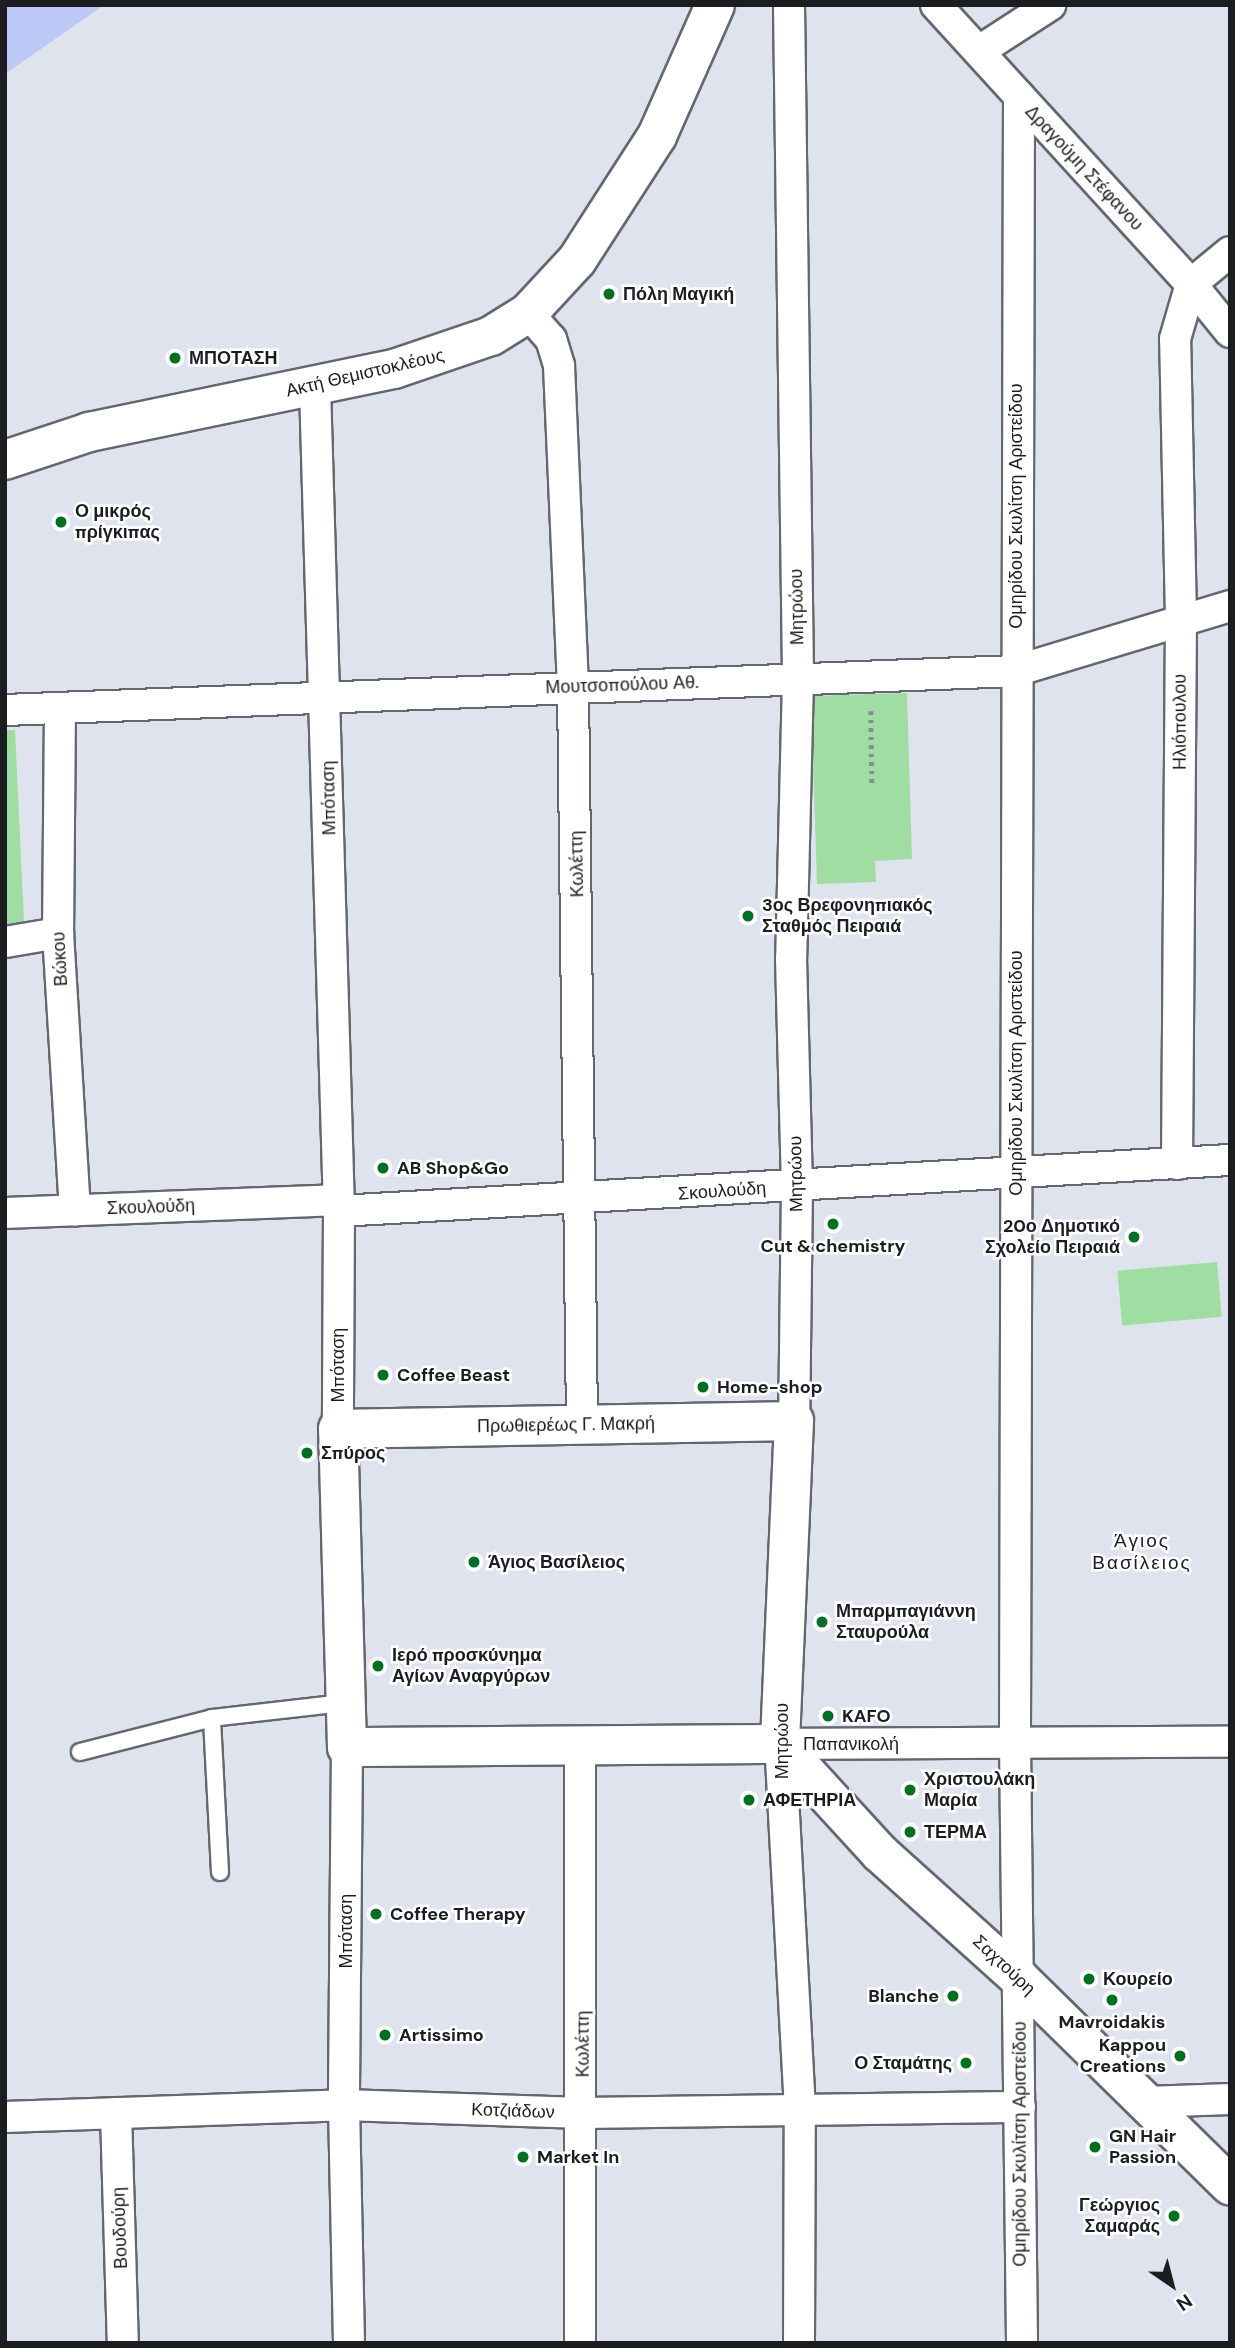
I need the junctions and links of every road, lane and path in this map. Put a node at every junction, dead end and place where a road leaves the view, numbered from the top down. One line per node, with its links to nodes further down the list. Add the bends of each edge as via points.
1 (715, 5): 9 (street, Ακτή Θεμιστοκλέους, via 657,136 578,260)
2 (789, 5): 16 (street, Μητρώου)
3 (936, 5): 5 (street, Δραγούμη Στέφανου)
4 (1050, 5): 5 (street)
5 (979, 51): 6 (street, Δραγούμη Στέφανου)
6 (1019, 96): 8 (street, Δραγούμη Στέφανου); 15 (street, Ομηρίδου Σκυλίτση Αριστείδου)
7 (1230, 251): 8 (street)
8 (1191, 284): 10 (street, Δραγούμη Στέφανου); 14 (street, Ηλιόπουλου, via 1175,339)
9 (528, 313): 11 (street, Ακτή Θεμιστοκλέους, via 492,336 452,352); 17 (street, Κωλέττη, via 551,339 559,366)
10 (1230, 332)
11 (316, 387): 12 (street, Ακτή Θεμιστοκλέους, via 89,432); 18 (street, Μπόταση)
12 (5, 460)
13 (1230, 606): 14 (street, Μουτσοπούλου Αθ.)
14 (1181, 619): 15 (street, Μουτσοπούλου Αθ.); 26 (street, Ηλιόπουλου)
15 (1015, 671): 16 (street, Μουτσοπούλου Αθ.); 27 (street, Ομηρίδου Σκυλίτση Αριστείδου)
16 (798, 679): 17 (street, Μουτσοπούλου Αθ.); 28 (street, Μητρώου, via 792,958)
17 (573, 687): 18 (street, Μουτσοπούλου Αθ.); 29 (street, Κωλέττη)
18 (327, 696): 20 (street, Μουτσοπούλου Αθ.); 30 (street, Μπόταση)
19 (871, 706): 22 (path)
20 (60, 708): 21 (street, Μουτσοπούλου Αθ.); 23 (street, Βώκου)
21 (5, 710)
22 (872, 783)
23 (58, 933): 24 (street); 31 (street, Βώκου)
24 (5, 942)
25 (1230, 1160): 26 (street, Σκουλούδη)
26 (1177, 1164): 27 (street, Σκουλούδη)
27 (1016, 1171): 28 (street, Σκουλούδη); 39 (street, Ομηρίδου Σκυλίτση Αριστείδου)
28 (797, 1187): 29 (street, Σκουλούδη); 33 (street, Μητρώου)
29 (583, 1200): 30 (street, Σκουλούδη); 34 (street, Κωλέττη)
30 (339, 1205): 31 (street, Σκουλούδη); 35 (street, Μπόταση)
31 (75, 1210): 32 (street, Σκουλούδη)
32 (5, 1213)
33 (794, 1421): 34 (street, Πρωθιερέως Γ. Μακρή); 40 (street, Μητρώου)
34 (582, 1424): 35 (street, Πρωθιερέως Γ. Μακρή)
35 (338, 1429): 36 (street, Μπόταση)
36 (344, 1703): 37 (lane); 42 (street, Μπόταση)
37 (212, 1717): 43 (lane); 44 (lane)
38 (1230, 1742): 39 (street, Παπανικολή)
39 (1015, 1743): 40 (street, Παπανικολή); 45 (street, Ομηρίδου Σκυλίτση Αριστείδου)
40 (780, 1744): 41 (street, Παπανικολή); 45 (street, Σαχτούρη, via 880,1853); 50 (street, Μητρώου)
41 (580, 1746): 42 (street, Παπανικολή); 52 (street, Κωλέττη)
42 (347, 1747): 48 (street, Μπόταση)
43 (80, 1752)
44 (219, 1872)
45 (1019, 1978): 47 (street, Σαχτούρη); 49 (street, Ομηρίδου Σκυλίτση Αριστείδου)
46 (1230, 2099): 47 (street)
47 (1146, 2102): 54 (street, Σαχτούρη)
48 (344, 2105): 51 (street, Κοτζιάδων); 52 (street, Κοτζιάδων); 56 (street, Μπόταση)
49 (1020, 2107): 50 (street, Κοτζιάδων); 59 (street, Ομηρίδου Σκυλίτση Αριστείδου)
50 (800, 2110): 52 (street, Κοτζιάδων); 58 (street, Μητρώου)
51 (116, 2113): 53 (street, Κοτζιάδων); 55 (street, Βουδούρη)
52 (583, 2113): 57 (street, Κωλέττη)
53 (5, 2117)
54 (1230, 2185)
55 (123, 2343)
56 (349, 2343)
57 (580, 2343)
58 (799, 2343)
59 (1022, 2343)

